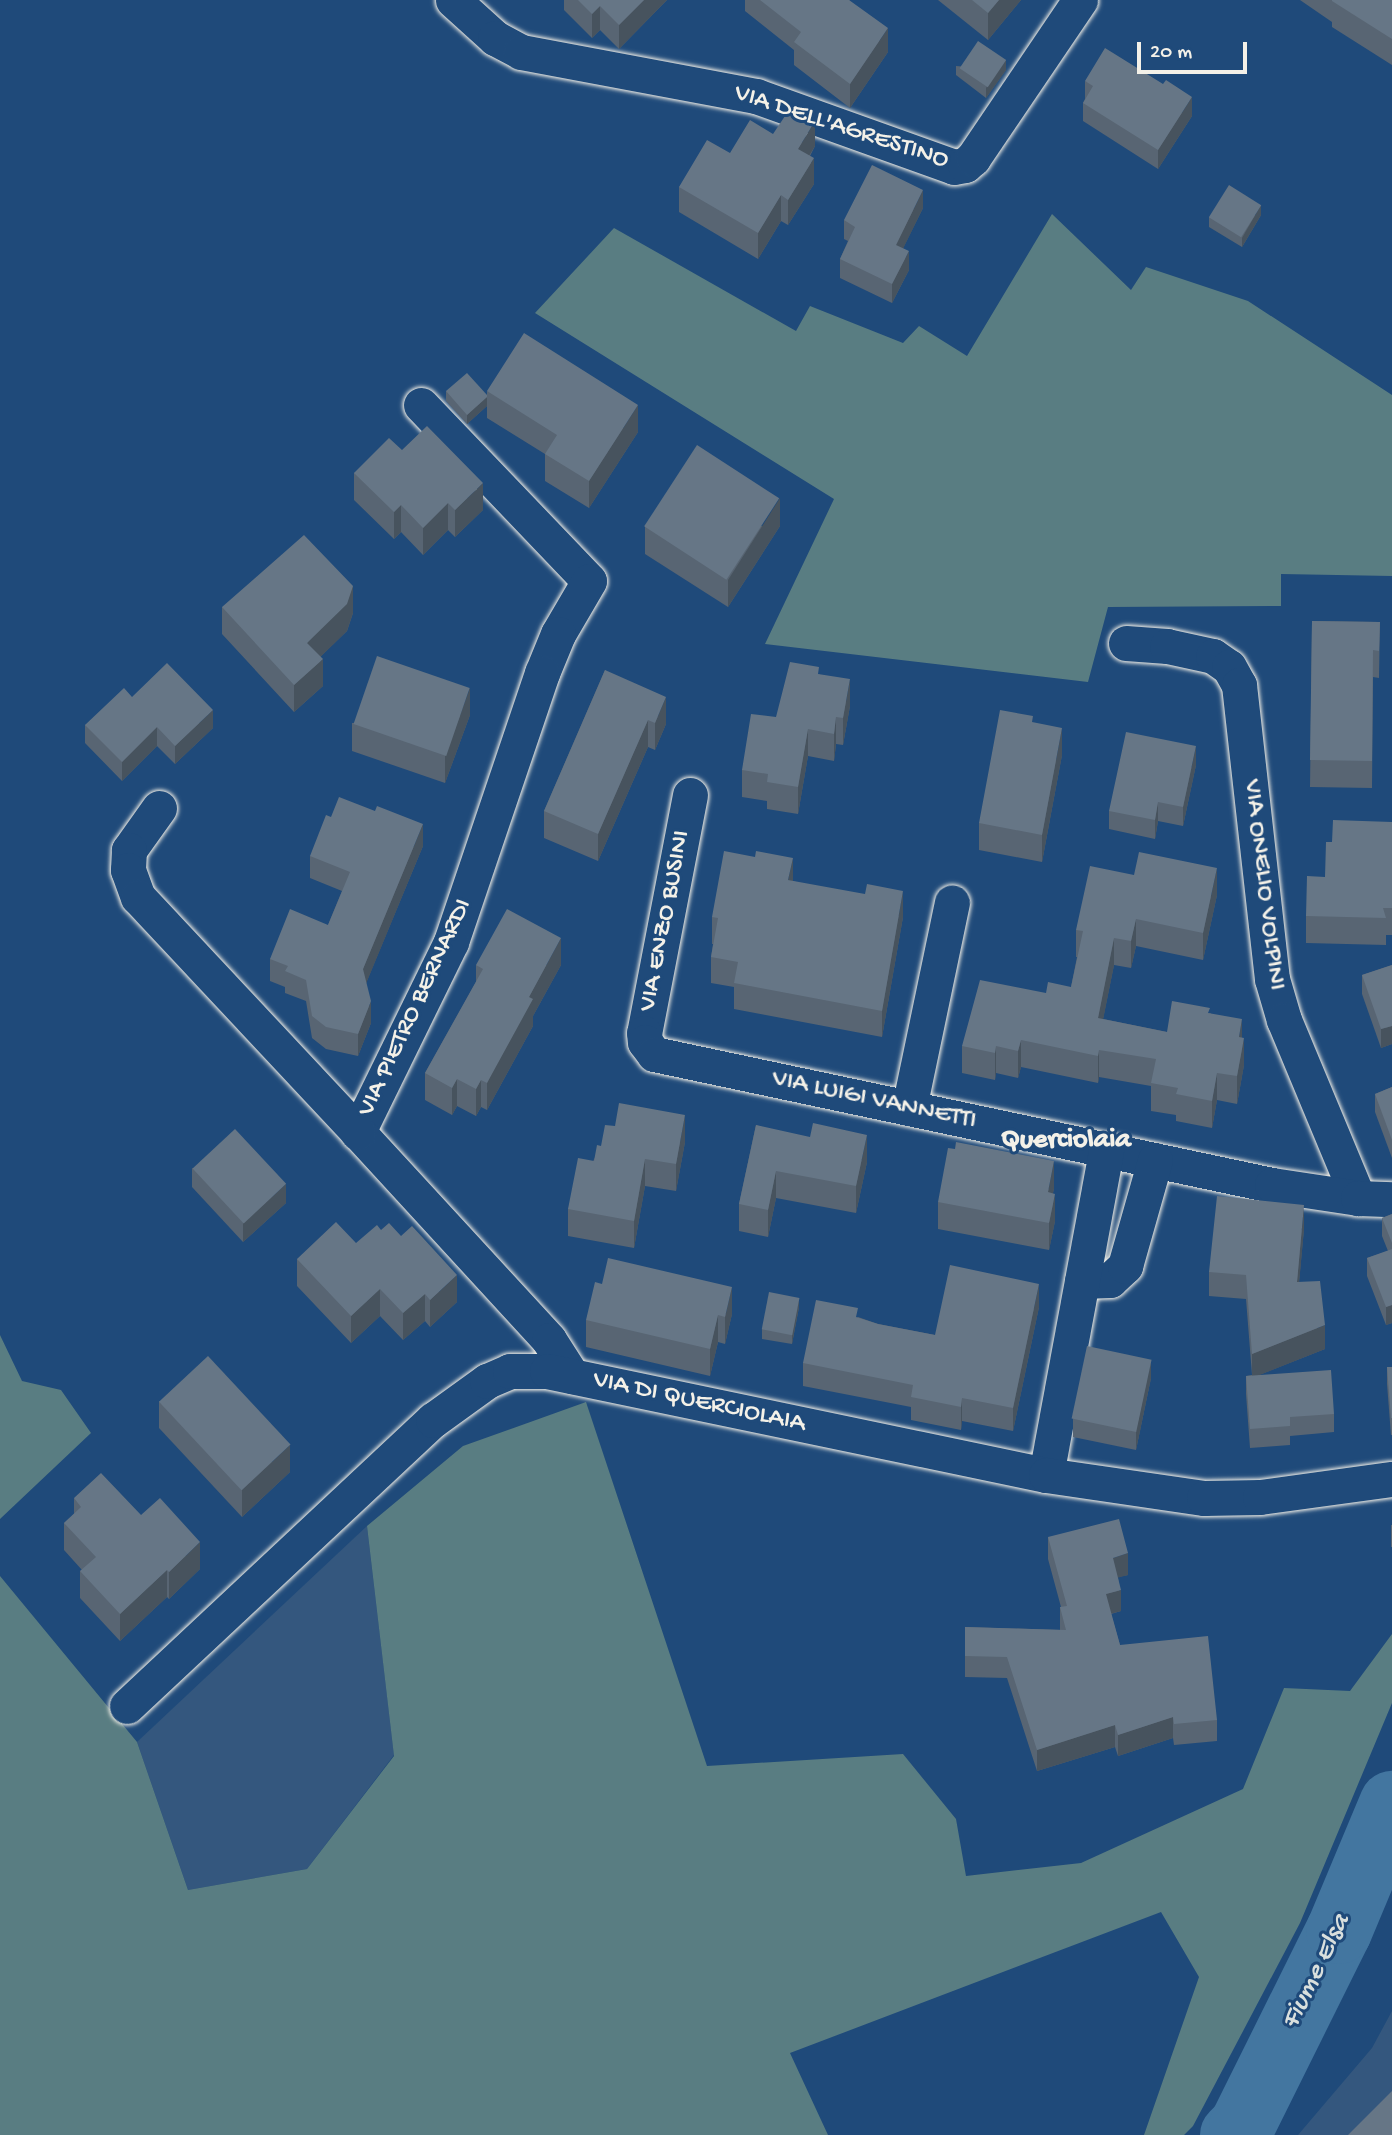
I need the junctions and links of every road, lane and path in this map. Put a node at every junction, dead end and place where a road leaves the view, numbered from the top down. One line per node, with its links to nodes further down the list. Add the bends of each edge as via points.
1 (453, 0): 2 (street, VIA DELL'AGRESTINO, via 508,47 545,58 756,96 960,167 973,158)
2 (1080, 0)
3 (421, 405): 10 (street, VIA PIETRO BERNARDI, via 589,581 545,665 452,942)
4 (1126, 643): 13 (street, VIA ONELIO VOLPINI, via 1213,656 1229,667 1239,685 1272,979 1284,1020)
5 (690, 795): 8 (street, VIA ENZO BUSINI, via 644,1033)
6 (159, 808): 10 (street, via 129,850 128,870 138,897)
7 (952, 902): 9 (street)
8 (647, 1047): 9 (street, VIA LUIGI VANNETTI, via 666,1058)
9 (909, 1108): 11 (street, VIA LUIGI VANNETTI)
10 (358, 1132): 16 (street, VIA PIETRO BERNARDI, via 549,1340)
11 (1106, 1150): 12 (street, VIA LUIGI VANNETTI); 15 (street)
12 (1155, 1160): 13 (street, VIA LUIGI VANNETTI); 15 (street, via 1125,1266 1110,1279)
13 (1358, 1198): 14 (street, VIA LUIGI VANNETTI)
14 (1392, 1199)
15 (1082, 1281): 17 (street)
16 (572, 1376): 17 (street, VIA DI QUERCIOLAIA); 19 (street, VIA DI QUERCIOLAIA, via 530,1369 510,1371 456,1402)
17 (1046, 1475): 18 (street, VIA DI QUERCIOLAIA, via 1220,1499)
18 (1392, 1479)
19 (127, 1706)

